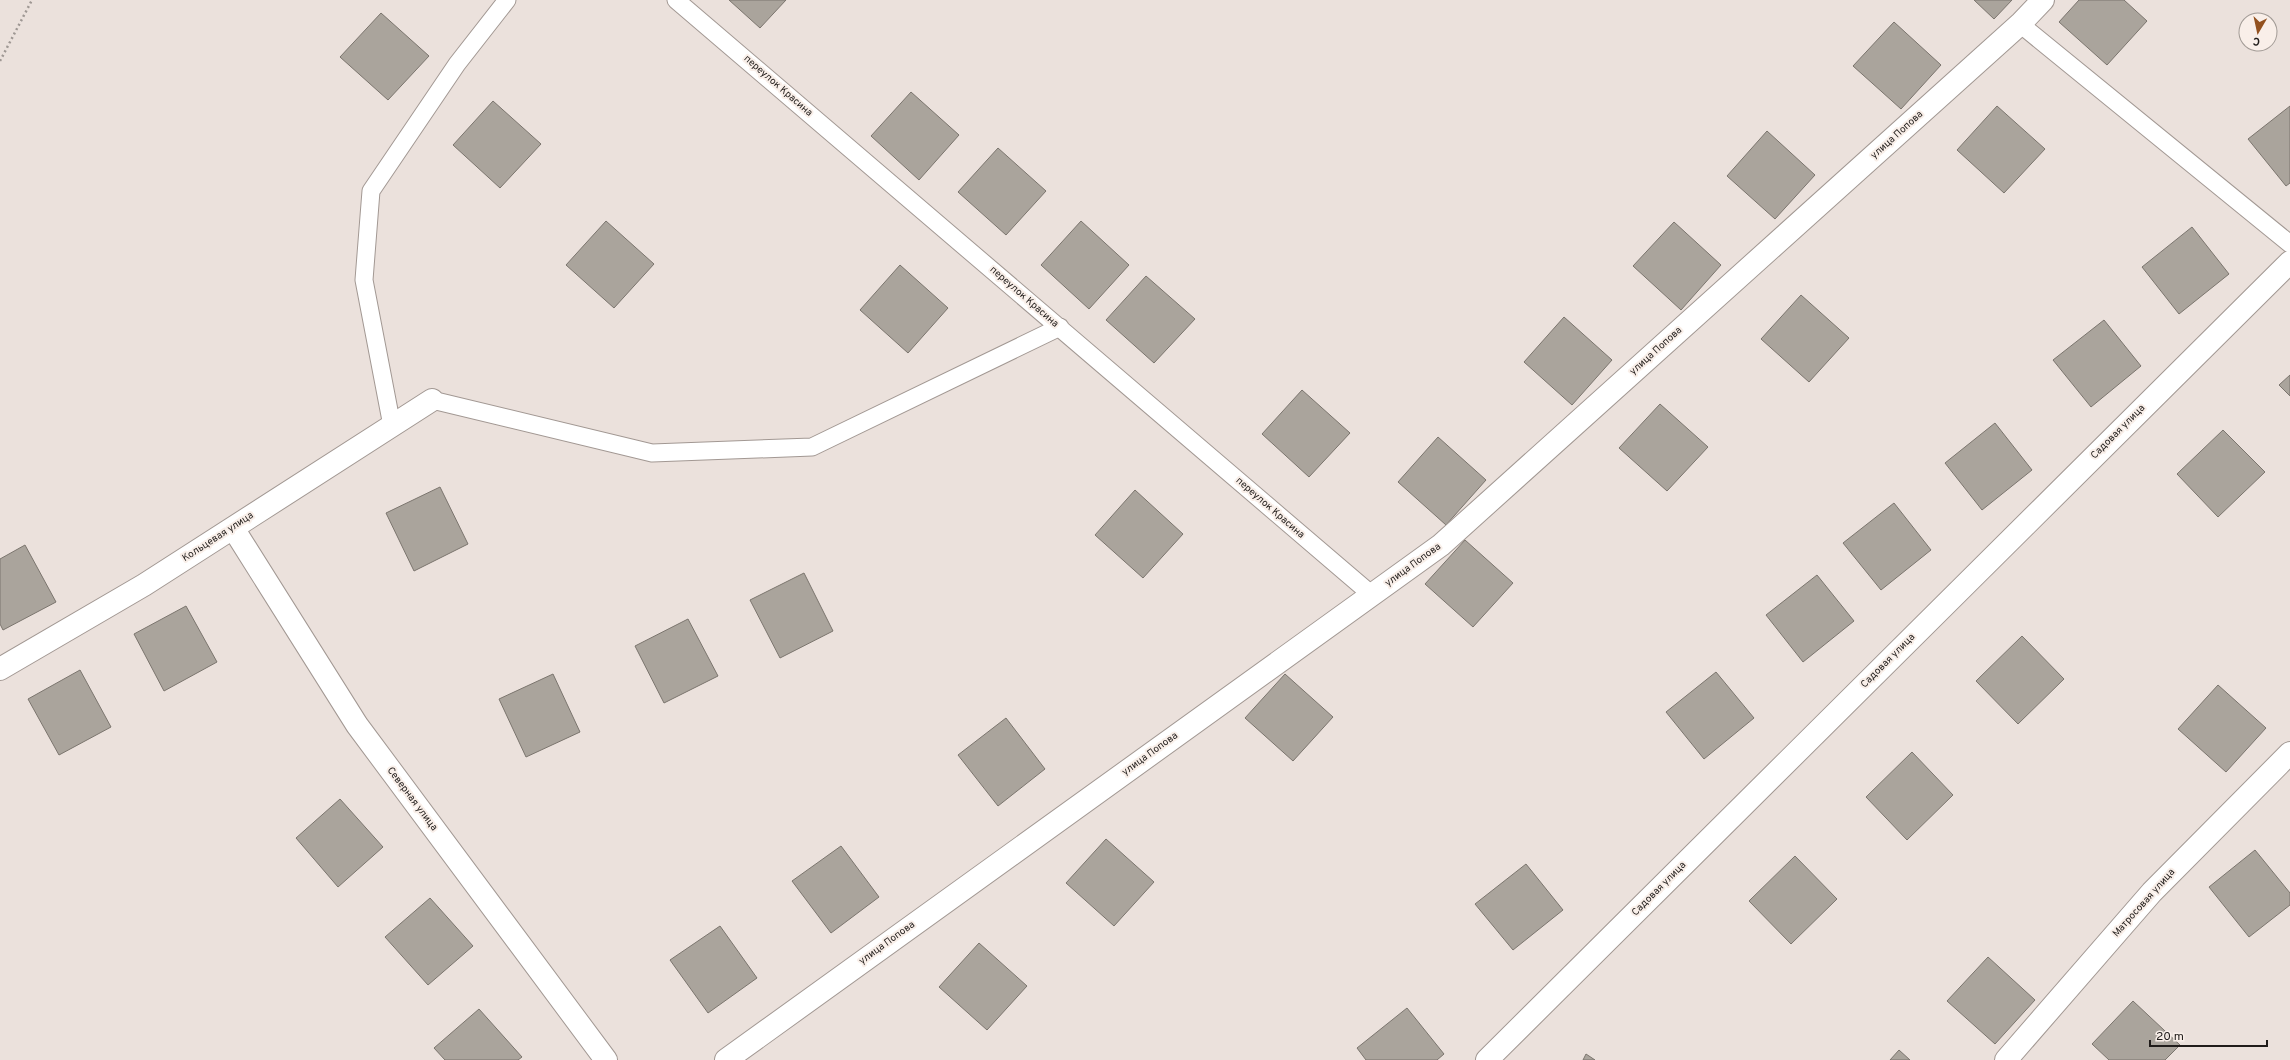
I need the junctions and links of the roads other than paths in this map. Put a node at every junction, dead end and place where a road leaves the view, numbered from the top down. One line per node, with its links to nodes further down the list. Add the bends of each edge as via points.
1 (507, 0): 9 (lane, via 457,64 371,191 364,280)
2 (676, 0): 7 (lane, переулок Красина)
3 (2043, 0): 4 (street, улица Попова)
4 (2020, 24): 5 (lane); 11 (street, улица Попова, via 1441,545)
5 (2290, 244)
6 (2290, 262): 16 (street, Садовая улица)
7 (1060, 327): 8 (lane, via 812,447 652,453); 11 (lane, переулок Красина)
8 (432, 400): 9 (street, Кольцевая улица)
9 (392, 426): 10 (street, Кольцевая улица)
10 (233, 528): 12 (street, Кольцевая улица, via 144,585); 15 (street, Северная улица, via 357,724)
11 (1372, 595): 14 (street, улица Попова)
12 (0, 669)
13 (2290, 753): 17 (street, Матросовая улица, via 2152,892)
14 (732, 1058)
15 (606, 1060)
16 (1488, 1060)
17 (2006, 1060)

